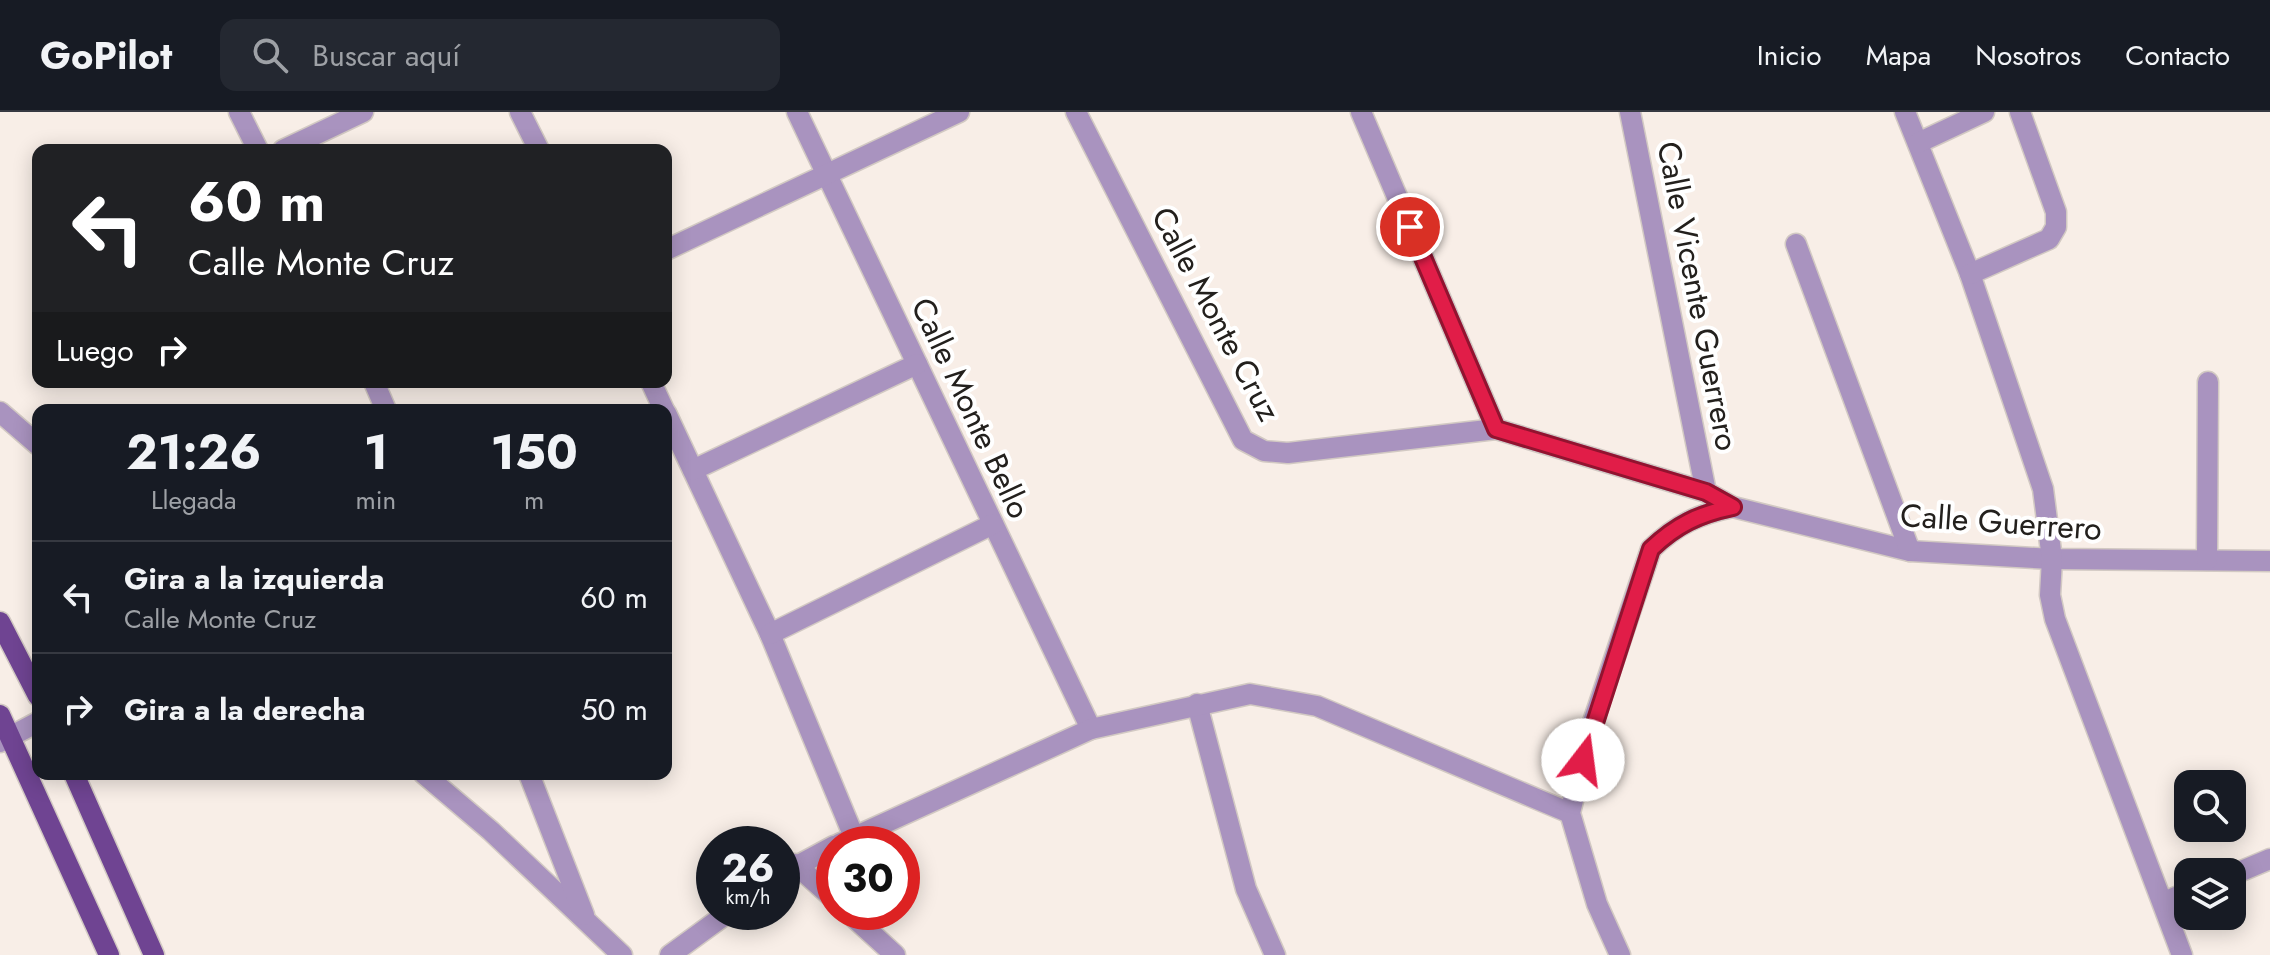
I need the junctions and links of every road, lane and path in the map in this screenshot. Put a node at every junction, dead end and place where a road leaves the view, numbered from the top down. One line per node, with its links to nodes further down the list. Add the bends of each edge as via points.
1 (239, 112): 13 (street)
2 (363, 112): 14 (street)
3 (520, 112): 15 (street)
4 (797, 112): 16 (street, Calle Monte Bello)
5 (959, 112): 16 (street)
6 (1076, 112): 24 (street, Calle Monte Cruz, via 1243,440 1264,451 1288,453)
7 (1361, 112): 24 (street)
8 (1630, 112): 27 (street, Calle Vicente Guerrero)
9 (1905, 112): 12 (street)
10 (1984, 112): 12 (street)
11 (2020, 112): 19 (street, via 2056,212 2056,227 2049,239)
12 (1918, 143): 19 (street)
13 (255, 144)
14 (296, 144)
15 (536, 144)
16 (826, 174): 18 (street); 20 (street, Calle Monte Bello)
17 (1796, 244): 30 (street)
18 (672, 247)
19 (1970, 274): 31 (street, via 2043,489)
20 (917, 364): 26 (street); 29 (street, Calle Monte Bello)
21 (2208, 382): 32 (street)
22 (0, 412): 25 (street)
23 (672, 426): 26 (street)
24 (1496, 429): 27 (street, Calle Monte Cruz)
25 (32, 440)
26 (693, 470): 35 (street)
27 (1706, 492): 28 (street, Calle Monte Cruz)
28 (1733, 507): 30 (street, Calle Guerrero); 45 (street, via 1699,514 1651,549 1589,734)
29 (993, 524): 35 (street); 40 (street, Calle Monte Bello)
30 (1910, 551): 31 (street, Calle Guerrero)
31 (2052, 559): 32 (street, Calle Guerrero); 51 (street, via 2055,619)
32 (2207, 560): 33 (street, Calle Guerrero)
33 (2270, 561)
34 (0, 622): 36 (main road)
35 (770, 634): 46 (street)
36 (32, 684)
37 (1197, 704): 40 (street); 45 (street, via 1250,694 1317,706); 60 (street, via 1246,889)
38 (0, 715): 41 (main road)
39 (32, 725): 41 (street)
40 (1091, 729): 47 (street)
41 (5, 740): 55 (main road)
42 (77, 780): 56 (main road)
43 (431, 780): 52 (street)
44 (531, 780): 52 (street)
45 (1570, 813): 61 (street, via 1597,904)
46 (836, 826)
47 (877, 826)
48 (2270, 859): 49 (street)
49 (2246, 869)
50 (2174, 898): 51 (street)
51 (2164, 902): 62 (street)
52 (587, 922): 57 (street)
53 (704, 930): 58 (street)
54 (868, 930): 59 (street)
55 (109, 955)
56 (154, 955)
57 (622, 955)
58 (670, 955)
59 (895, 955)
60 (1275, 955)
61 (1620, 955)
62 (2182, 955)

